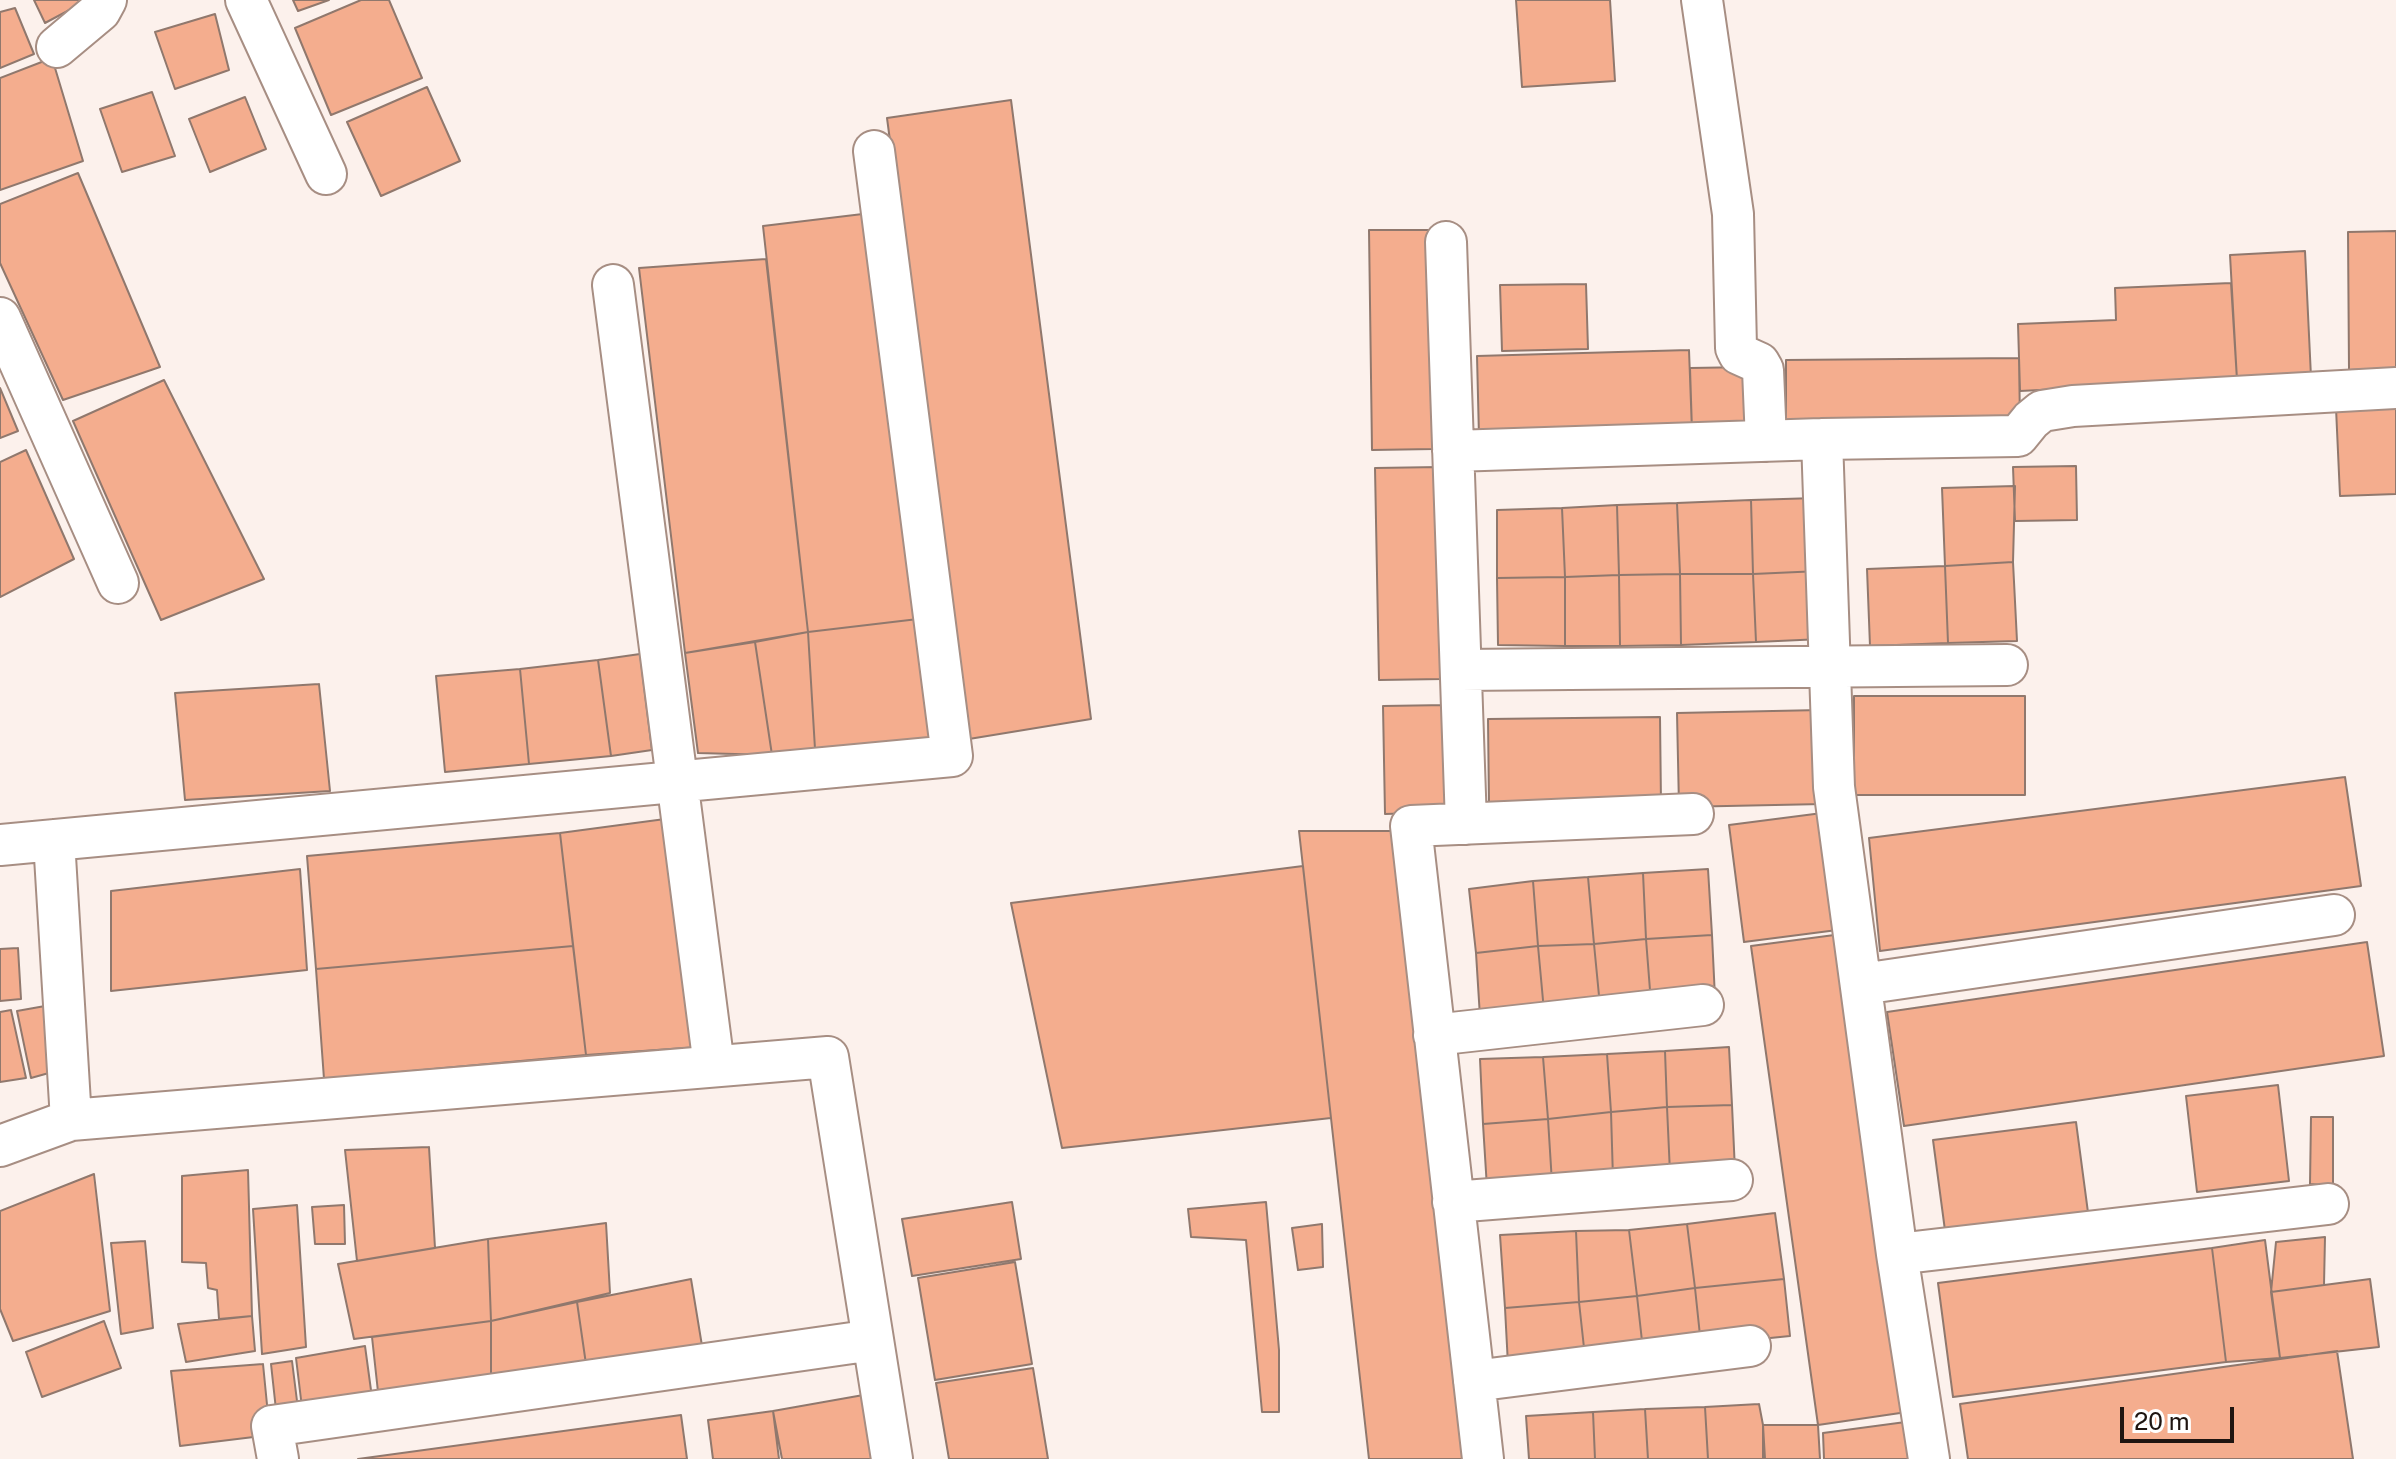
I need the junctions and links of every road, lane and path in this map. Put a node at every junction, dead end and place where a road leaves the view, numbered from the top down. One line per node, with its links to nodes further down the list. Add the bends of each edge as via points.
1 (106, 0): 4 (street)
2 (246, 0): 6 (street)
3 (1702, 0): 12 (street, via 1733,214 1736,348 1763,370)
4 (57, 47)
5 (874, 151): 18 (street, via 952,756)
6 (326, 174)
7 (1446, 242): 13 (street)
8 (613, 285): 18 (street)
9 (0, 318): 14 (street)
10 (2396, 388): 11 (street, via 2073,406 2042,411 2018,436)
11 (1822, 439): 12 (street); 16 (street)
12 (1766, 441): 13 (street)
13 (1453, 451): 17 (street)
14 (118, 583)
15 (2007, 665): 16 (street)
16 (1830, 667): 17 (street); 24 (street, via 1834,787)
17 (1461, 670): 20 (street)
18 (677, 782): 21 (street); 27 (street)
19 (1693, 814): 20 (street)
20 (1466, 824): 26 (street, via 1411,826)
21 (54, 840): 22 (street); 28 (street)
22 (0, 845)
23 (2334, 915): 24 (street)
24 (1862, 984): 33 (street)
25 (1703, 1005): 26 (street)
26 (1434, 1035): 31 (street)
27 (714, 1066): 28 (street); 34 (street, via 828,1057)
28 (71, 1120): 29 (street)
29 (0, 1146)
30 (1732, 1180): 31 (street)
31 (1453, 1202): 36 (street)
32 (2328, 1204): 33 (street)
33 (1897, 1254): 40 (street)
34 (873, 1340): 37 (street, via 272,1426); 38 (street)
35 (1750, 1346): 36 (street)
36 (1474, 1381): 39 (street)
37 (278, 1459)
38 (892, 1459)
39 (1483, 1459)
40 (1929, 1459)

